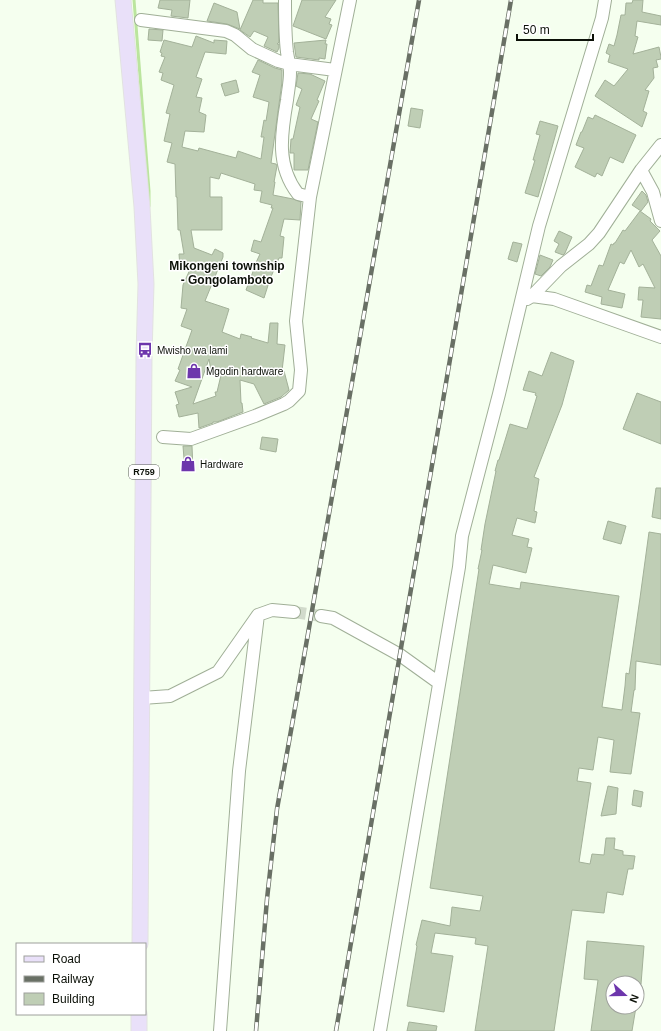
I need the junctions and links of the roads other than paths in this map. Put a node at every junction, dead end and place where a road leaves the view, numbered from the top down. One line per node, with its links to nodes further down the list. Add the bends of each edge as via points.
1 (123, 0): 20 (main road, R759, via 145,265)
2 (285, 0): 6 (street)
3 (350, 0): 7 (street)
4 (605, 0): 13 (street, via 598,32 539,226)
5 (141, 20): 6 (street, via 226,31 259,52)
6 (288, 64): 7 (street); 10 (street, via 290,81 282,136 283,162 293,188 298,194)
7 (335, 70): 10 (street)
8 (661, 145): 9 (street)
9 (641, 170): 11 (street, via 653,192); 12 (street, via 599,233)
10 (310, 197): 15 (street, via 296,321 301,370 299,391 284,404 191,439)
11 (661, 221)
12 (532, 296): 13 (street); 14 (street, via 554,299)
13 (521, 304): 19 (street, via 462,536)
14 (661, 337)
15 (163, 438)
16 (294, 612): 17 (street, via 272,610)
17 (258, 615): 20 (street, via 218,672 170,696); 24 (street, via 239,771)
18 (321, 616): 19 (street, via 333,618 394,652)
19 (439, 683): 25 (street)
20 (142, 698): 21 (main road, R759)
21 (140, 943)
22 (140, 1015): 23 (main road)
23 (139, 1031)
24 (220, 1031)
25 (380, 1031)

